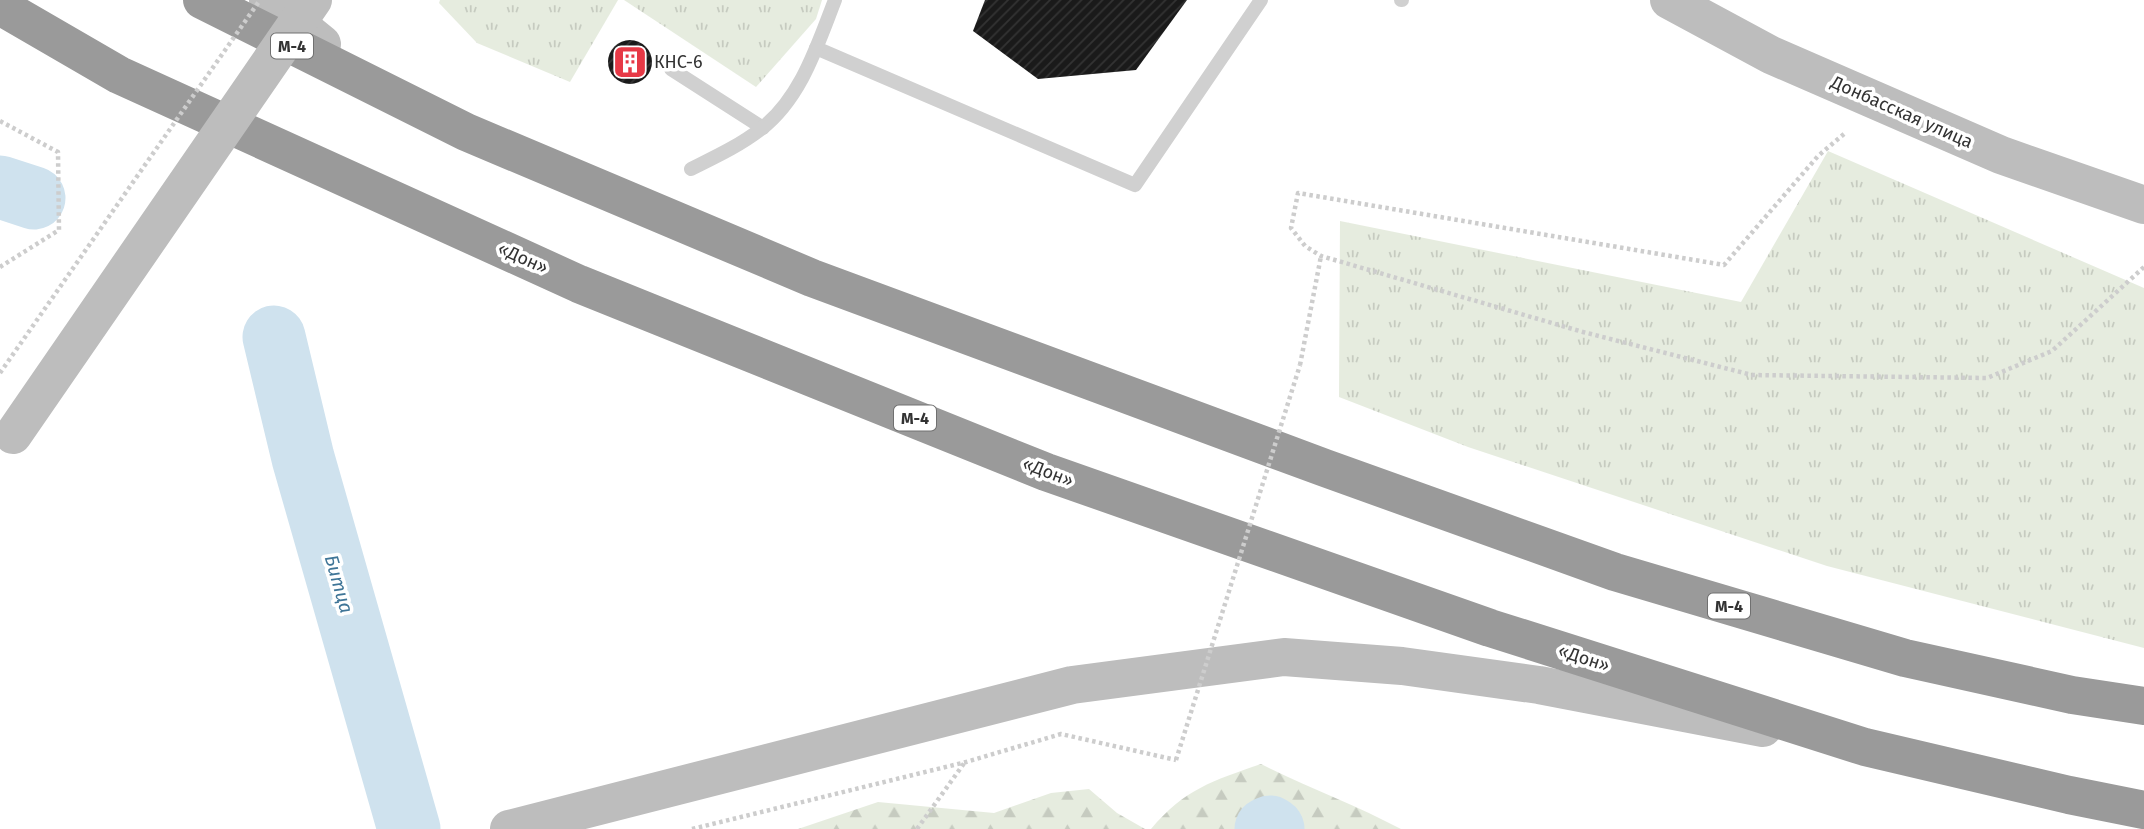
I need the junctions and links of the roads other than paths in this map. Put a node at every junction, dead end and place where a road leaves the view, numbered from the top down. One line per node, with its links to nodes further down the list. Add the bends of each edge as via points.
1 (202, 0): 10 (highway, М-4)
2 (268, 0): 10 (main road)
3 (313, 0): 14 (main road, bridge)
4 (835, 0): 8 (lane)
5 (1261, 0): 8 (lane, via 1135,186)
6 (1669, 0): 13 (main road, Донбасская улица, via 1771,55 2001,155)
7 (0, 6): 16 (highway, «Дон» / М-4, via 119,75 579,284 1046,472 1490,628)
8 (816, 48): 11 (lane, via 789,101)
9 (671, 69): 11 (lane)
10 (381, 92): 15 (highway, М-4, via 812,278 1615,572 1905,658)
11 (762, 128): 12 (lane)
12 (691, 169)
13 (2144, 205)
14 (7, 445)
15 (2144, 706)
16 (1864, 747): 17 (highway, «Дон» / М-4); 18 (main road, via 1539,685 1402,666 1284,657 1072,685)
17 (2144, 810)
18 (515, 827)

